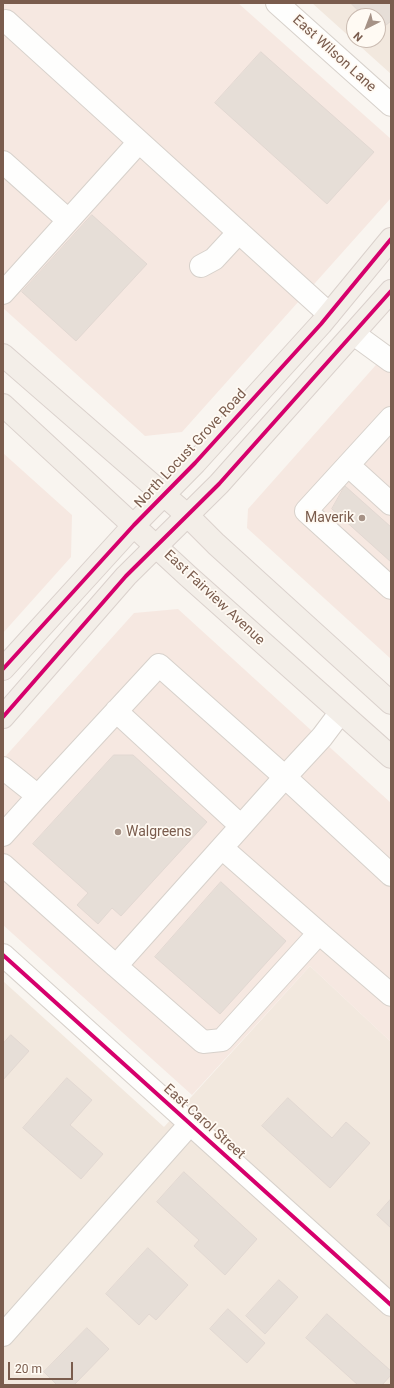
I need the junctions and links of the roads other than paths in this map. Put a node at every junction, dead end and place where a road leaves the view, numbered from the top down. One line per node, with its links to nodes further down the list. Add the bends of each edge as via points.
1 (277, 3): 3 (street, East Wilson Lane)
2 (6, 21): 4 (street)
3 (391, 105)
4 (138, 142): 6 (street); 7 (street)
5 (3, 162): 6 (street)
6 (68, 220): 11 (street)
7 (239, 232): 9 (street, via 214,259); 12 (street)
8 (391, 239): 12 (main road, North Locust Grove Road)
9 (201, 266)
10 (391, 291): 13 (main road)
11 (3, 293)
12 (329, 314): 19 (main road, North Locust Grove Road)
13 (354, 334): 15 (street); 21 (main road)
14 (3, 355): 19 (main road)
15 (391, 361)
16 (3, 405): 22 (main road, East Fairview Avenue)
17 (391, 418): 18 (street)
18 (348, 465): 20 (street); 24 (street, via 306,511)
19 (165, 496): 21 (main road); 22 (main road, North Locust Grove Road)
20 (391, 504)
21 (188, 516): 23 (main road); 26 (main road)
22 (134, 525): 23 (main road, East Fairview Avenue); 25 (main road, North Locust Grove Road)
23 (158, 545): 28 (main road, East Fairview Avenue, via 188,576); 29 (main road, via 126,576)
24 (391, 588)
25 (3, 669)
26 (391, 703)
27 (116, 711): 32 (street, via 158,665); 33 (street); 34 (street)
28 (340, 713): 30 (main road, East Fairview Avenue); 32 (street)
29 (3, 717)
30 (391, 757)
31 (3, 768): 33 (street)
32 (285, 777): 34 (street); 38 (street)
33 (38, 796): 35 (street)
34 (241, 826): 36 (street)
35 (3, 835)
36 (222, 848): 39 (street); 41 (street)
37 (3, 865): 41 (street)
38 (391, 875)
39 (319, 933): 41 (street, via 222,1040 203,1042); 42 (street)
40 (3, 955): 43 (street, East Carol Street)
41 (116, 966)
42 (391, 995)
43 (190, 1124): 44 (street, East Carol Street); 45 (street, East Carol Street)
44 (391, 1305)
45 (3, 1335)

